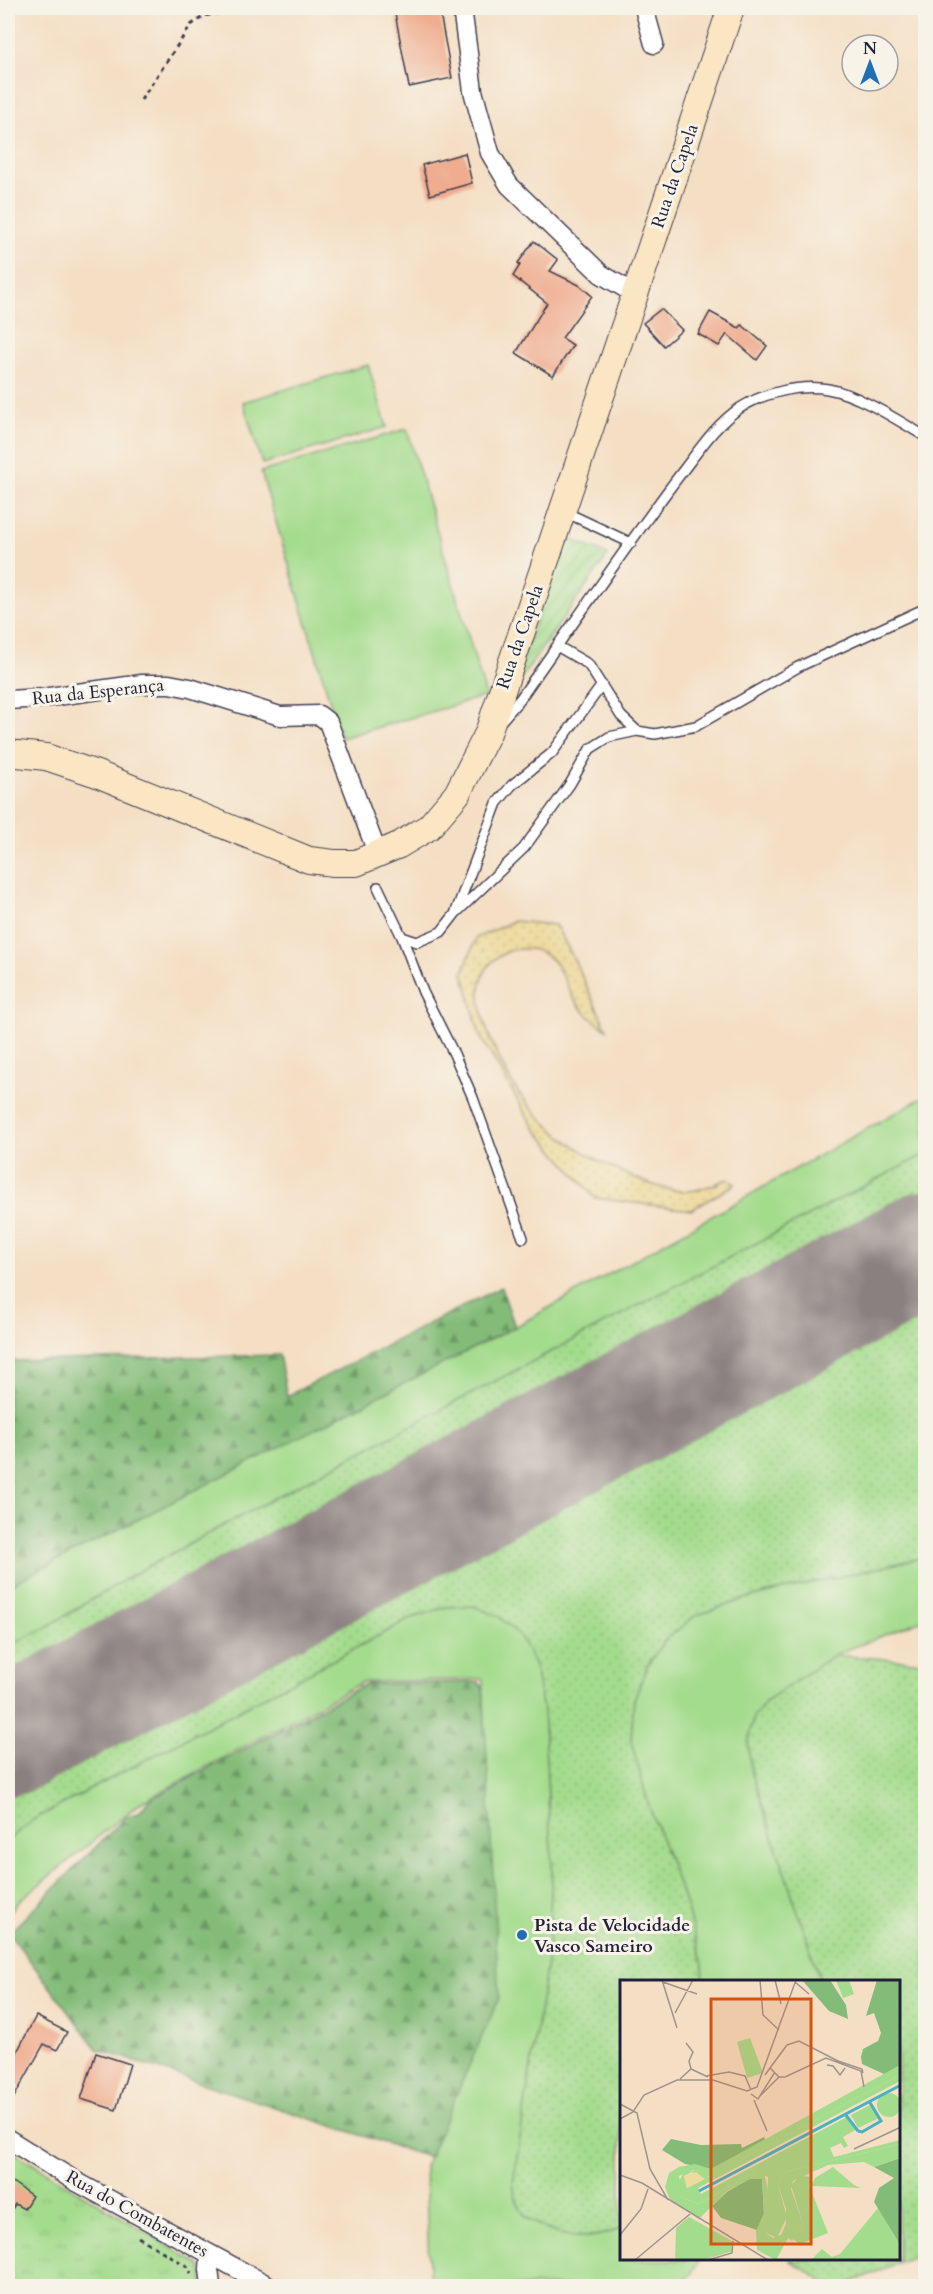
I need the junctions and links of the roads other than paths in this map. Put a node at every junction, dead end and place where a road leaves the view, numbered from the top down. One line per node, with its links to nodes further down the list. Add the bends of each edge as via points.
1 (462, 8): 5 (street, via 473,91 490,153 509,185 601,274)
2 (644, 8): 4 (street)
3 (732, 8): 5 (street, Rua da Capela)
4 (654, 44)
5 (635, 294): 7 (street, Rua da Capela)
6 (926, 437): 8 (lane, via 868,403 828,388 797,388 763,397 740,408 712,434)
7 (562, 511): 8 (lane); 14 (street, Rua da Capela)
8 (631, 543): 10 (lane)
9 (926, 608): 13 (lane, via 798,667 696,726 655,734)
10 (557, 646): 11 (lane, via 588,664); 14 (lane, via 520,699)
11 (602, 685): 13 (lane, via 621,716); 18 (lane, via 552,753 512,785 497,803)
12 (8, 700): 16 (street, Rua da Esperança, via 169,684 280,716 319,715 328,722)
13 (637, 731): 18 (lane, via 609,737 590,749 524,848)
14 (485, 739): 16 (street, Rua da Capela, via 457,794 429,827)
15 (8, 753): 16 (street, Rua da Capela, via 46,757 97,774 309,860 356,863)
16 (378, 855)
17 (378, 887): 19 (lane)
18 (455, 914): 19 (lane, via 441,932 417,942)
19 (402, 937): 20 (lane, via 473,1098)
20 (523, 1238)
21 (8, 2139): 22 (street, Rua do Combatentes, via 75,2181)
22 (210, 2255): 23 (street); 24 (street, Rua do Combatentes)
23 (211, 2286)
24 (269, 2286)

